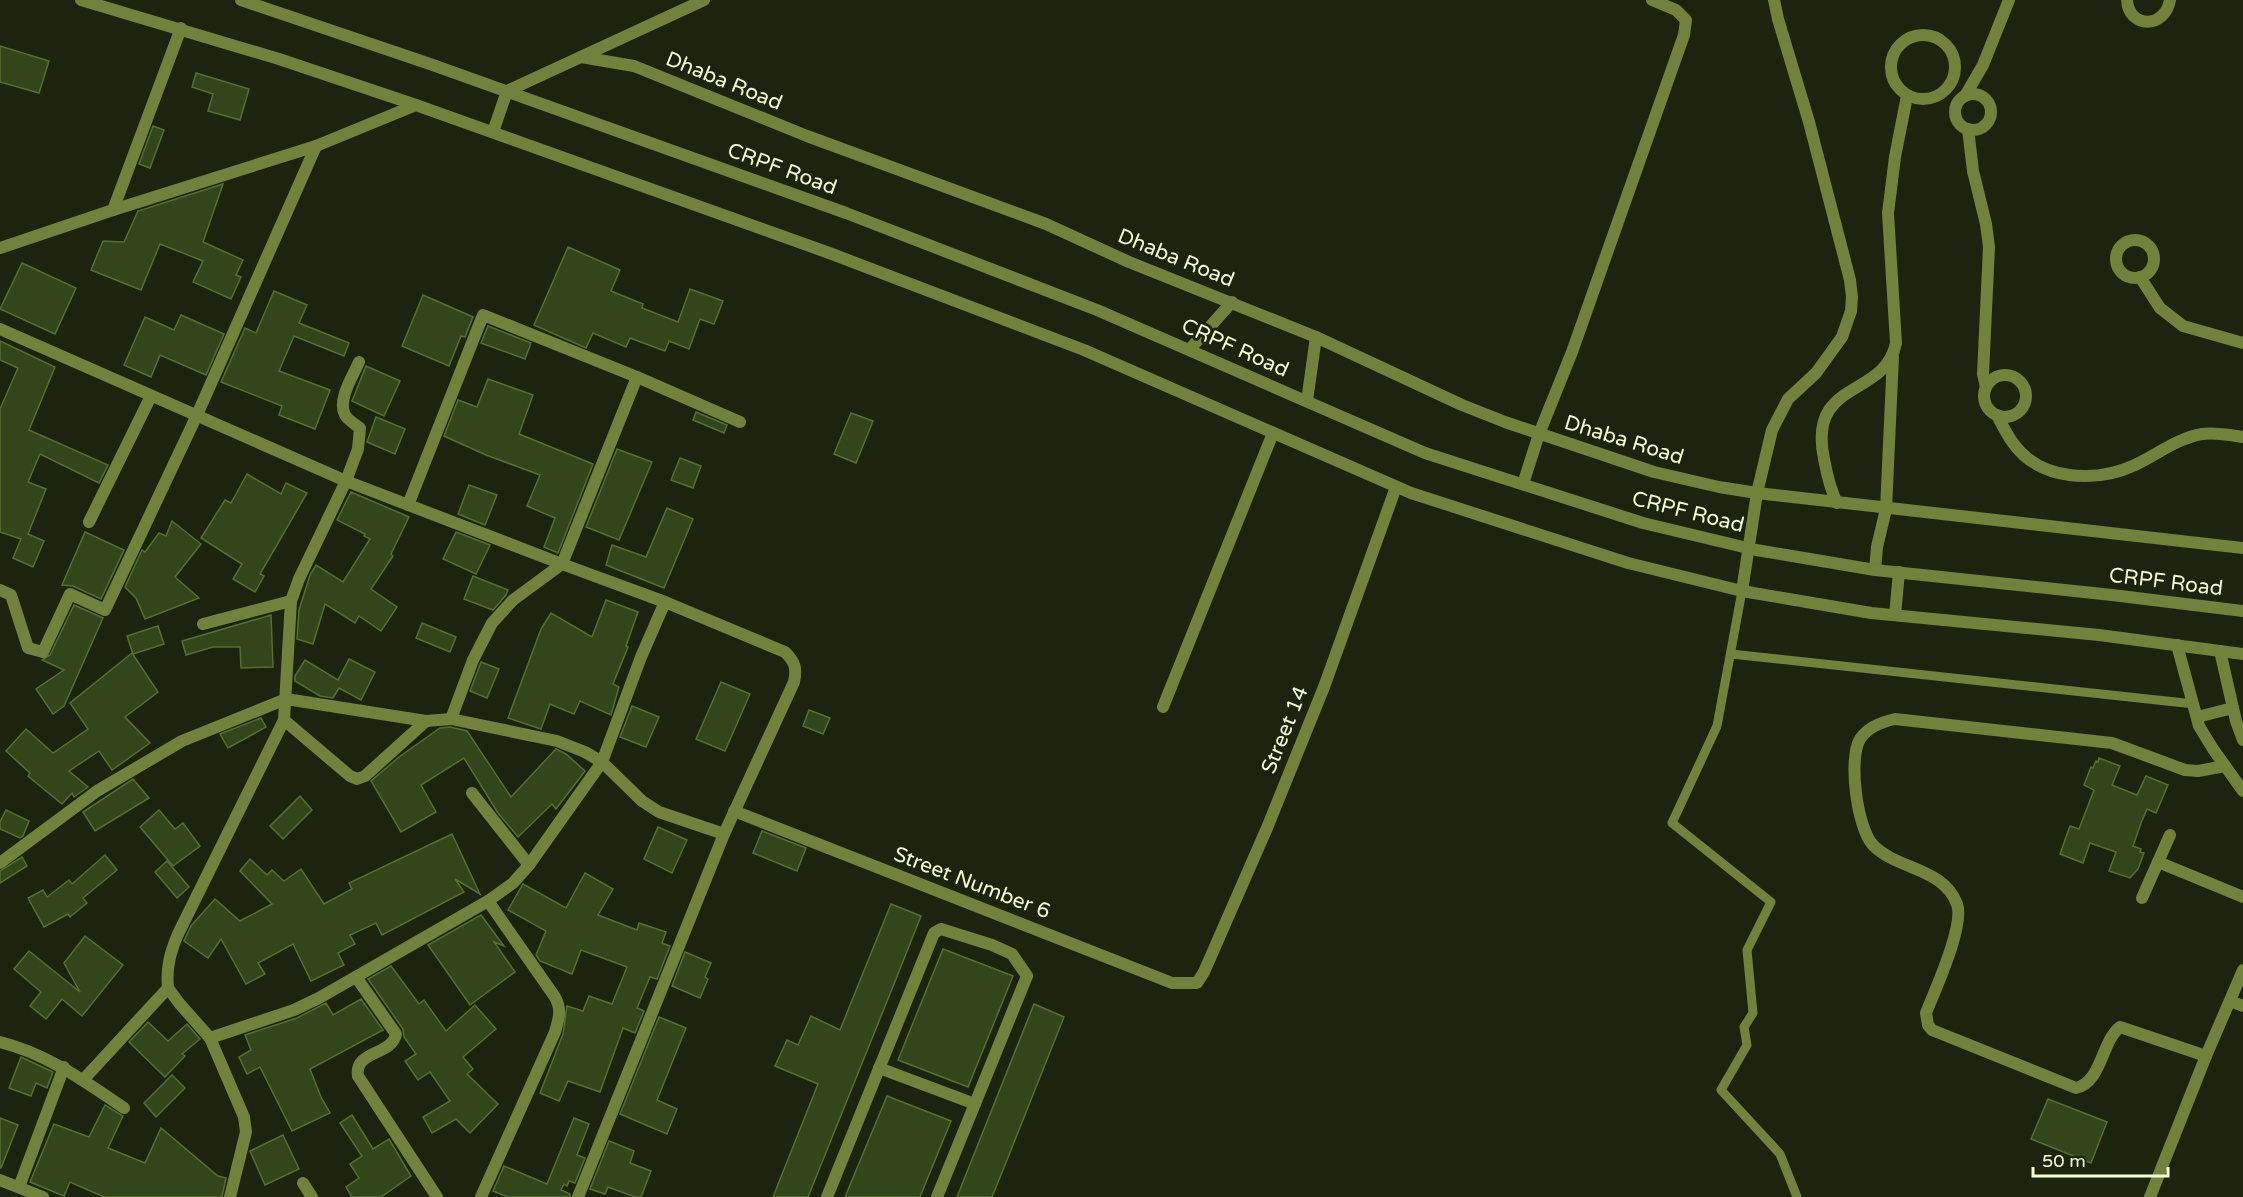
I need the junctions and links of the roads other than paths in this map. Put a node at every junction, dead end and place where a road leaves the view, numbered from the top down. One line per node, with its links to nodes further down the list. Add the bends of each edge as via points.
1 (81, 0): 9 (street)
2 (241, 0): 11 (street, CRPF Road)
3 (704, 0): 10 (street)
4 (1652, 0): 36 (street, via 1676,10 1686,20 1684,35 1572,352)
5 (1774, 0): 41 (street, via 1852,297 1842,336 1816,373 1788,399 1772,430)
6 (2009, 0): 13 (street, via 1983,65)
7 (2127, 0): 8 (street, via 2133,16 2146,22 2160,19)
8 (2170, 0)
9 (181, 28): 14 (street); 18 (street)
10 (581, 57): 11 (street); 21 (street, Dhaba Road, via 634,66 807,136 1046,225)
11 (507, 91): 16 (street); 25 (street, CRPF Road, via 846,213)
12 (1907, 96): 12 (street, via 1891,76 1894,51 1913,36 1926,34 1938,39 1948,46 1954,58 1951,83 1932,99); 26 (street, via 1888,213 1896,344)
13 (1965, 96): 15 (street, via 1956,111 1959,122); 15 (street, via 1981,96 1991,110 1985,126)
14 (416, 105): 16 (street); 17 (street)
15 (1968, 129): 29 (street, via 1989,247 1983,374)
16 (493, 132): 35 (street, via 1062,342)
17 (316, 146): 18 (street); 32 (street)
18 (113, 210): 19 (street)
19 (0, 248)
20 (2140, 278): 24 (street, via 2160,308 2183,326)
21 (1232, 302): 23 (street, Dhaba Road); 25 (street)
22 (0, 329): 30 (street)
23 (1316, 338): 31 (street); 36 (street, Dhaba Road, via 1462,405)
24 (2243, 343)
25 (1190, 349): 31 (street, CRPF Road)
26 (1893, 356): 42 (street, via 1878,374 1845,393 1825,417 1821,446); 44 (street)
27 (359, 362): 38 (street, via 343,405 345,415 360,428 361,437)
28 (637, 377): 34 (street); 43 (street, via 483,315); 48 (street)
29 (1986, 387): 33 (street, via 1984,400); 33 (street, via 1995,377 2010,375 2026,388 2022,409 2010,417)
30 (151, 396): 32 (street); 45 (street)
31 (1307, 401): 39 (street, CRPF Road, via 1425,453)
32 (197, 416): 38 (street); 51 (street, via 105,610 70,594 43,652 28,648 11,595)
33 (1997, 416): 37 (street, via 2014,445 2028,459 2062,474 2085,477 2132,466 2202,434)
34 (740, 422)
35 (1273, 433): 40 (street); 64 (street)
36 (1539, 434): 39 (street); 41 (street, Dhaba Road, via 1654,472)
37 (2243, 437)
38 (346, 481): 43 (street); 53 (street)
39 (1523, 484): 46 (street, CRPF Road, via 1643,523)
40 (1396, 487): 52 (street, via 1628,563); 86 (street, Street 14, via 1267,828)
41 (1756, 493): 42 (street, Dhaba Road); 46 (street)
42 (1837, 503): 44 (street, Dhaba Road)
43 (408, 505): 48 (street)
44 (1886, 509): 47 (street, Dhaba Road); 49 (street)
45 (89, 522)
46 (1747, 548): 49 (street, CRPF Road); 52 (street)
47 (2243, 548)
48 (562, 564): 54 (street); 67 (street, via 513,600 492,623)
49 (1875, 570): 50 (street, CRPF Road)
50 (1899, 572): 55 (street, CRPF Road); 56 (street)
51 (0, 590)
52 (1742, 591): 56 (street); 60 (lane)
53 (291, 601): 57 (street); 62 (street)
54 (665, 602): 71 (street); 75 (street, via 785,652 797,670)
55 (2243, 611)
56 (1896, 615): 58 (street)
57 (203, 624)
58 (2177, 645): 59 (street); 63 (street)
59 (2220, 651): 61 (street); 65 (street)
60 (1731, 654): 63 (lane); 109 (lane, via 1717,726 1672,823 1771,902 1747,950 1753,1013 1744,1027 1747,1045 1721,1090 1780,1154)
61 (2243, 654)
62 (286, 699): 68 (street); 69 (street); 79 (street, via 182,741 98,791)
63 (2194, 704): 66 (street)
64 (1163, 707)
65 (2233, 708): 66 (street); 70 (street)
66 (2197, 717): 72 (street)
67 (451, 718): 69 (street); 71 (street, via 557,741)
68 (284, 720): 69 (street, via 357,779); 87 (street, via 178,934 170,953)
69 (426, 721)
70 (2243, 740)
71 (602, 762): 76 (street, via 659,812); 80 (street)
72 (2225, 766): 73 (street); 92 (street, via 2185,770 2112,742 1895,719 1868,730 1857,746 1855,759 1857,801 1868,839 1892,858 1944,883 1958,906 1957,925 1926,1013 1932,1030 2076,1088 2088,1083 2112,1033 2120,1027)
73 (2243, 790)
74 (472, 793): 80 (street)
75 (734, 811): 76 (street); 86 (street, Street Number 6, via 1172,983)
76 (724, 834): 106 (street)
77 (2170, 835): 78 (street)
78 (2158, 862): 81 (street); 82 (street)
79 (0, 863)
80 (529, 865): 83 (street)
81 (2243, 897)
82 (2142, 898)
83 (488, 901): 85 (street); 105 (street, via 555,997 560,1014)
84 (2243, 970): 88 (street)
85 (356, 977): 90 (street, via 294,1010); 104 (street, via 396,1034 388,1047 360,1062 358,1076)
86 (1197, 983)
87 (168, 988): 90 (street); 95 (street)
88 (2230, 1001): 89 (street); 92 (street)
89 (2243, 1006)
90 (210, 1038): 102 (street, via 244,1117 246,1132)
91 (0, 1042): 93 (street)
92 (2206, 1056): 110 (street)
93 (64, 1067): 95 (street); 100 (street)
94 (879, 1068): 96 (street); 96 (street, via 934,933 941,929 992,945 1012,954 1027,976); 107 (street)
95 (83, 1080): 97 (street)
96 (975, 1104): 108 (street)
97 (124, 1108)
98 (0, 1180): 100 (street)
99 (303, 1183): 103 (street)
100 (19, 1187): 101 (street)
101 (43, 1197)
102 (230, 1197)
103 (312, 1197)
104 (437, 1197)
105 (481, 1197)
106 (578, 1197)
107 (827, 1197)
108 (937, 1197)
109 (1797, 1197)
110 (2150, 1197)

